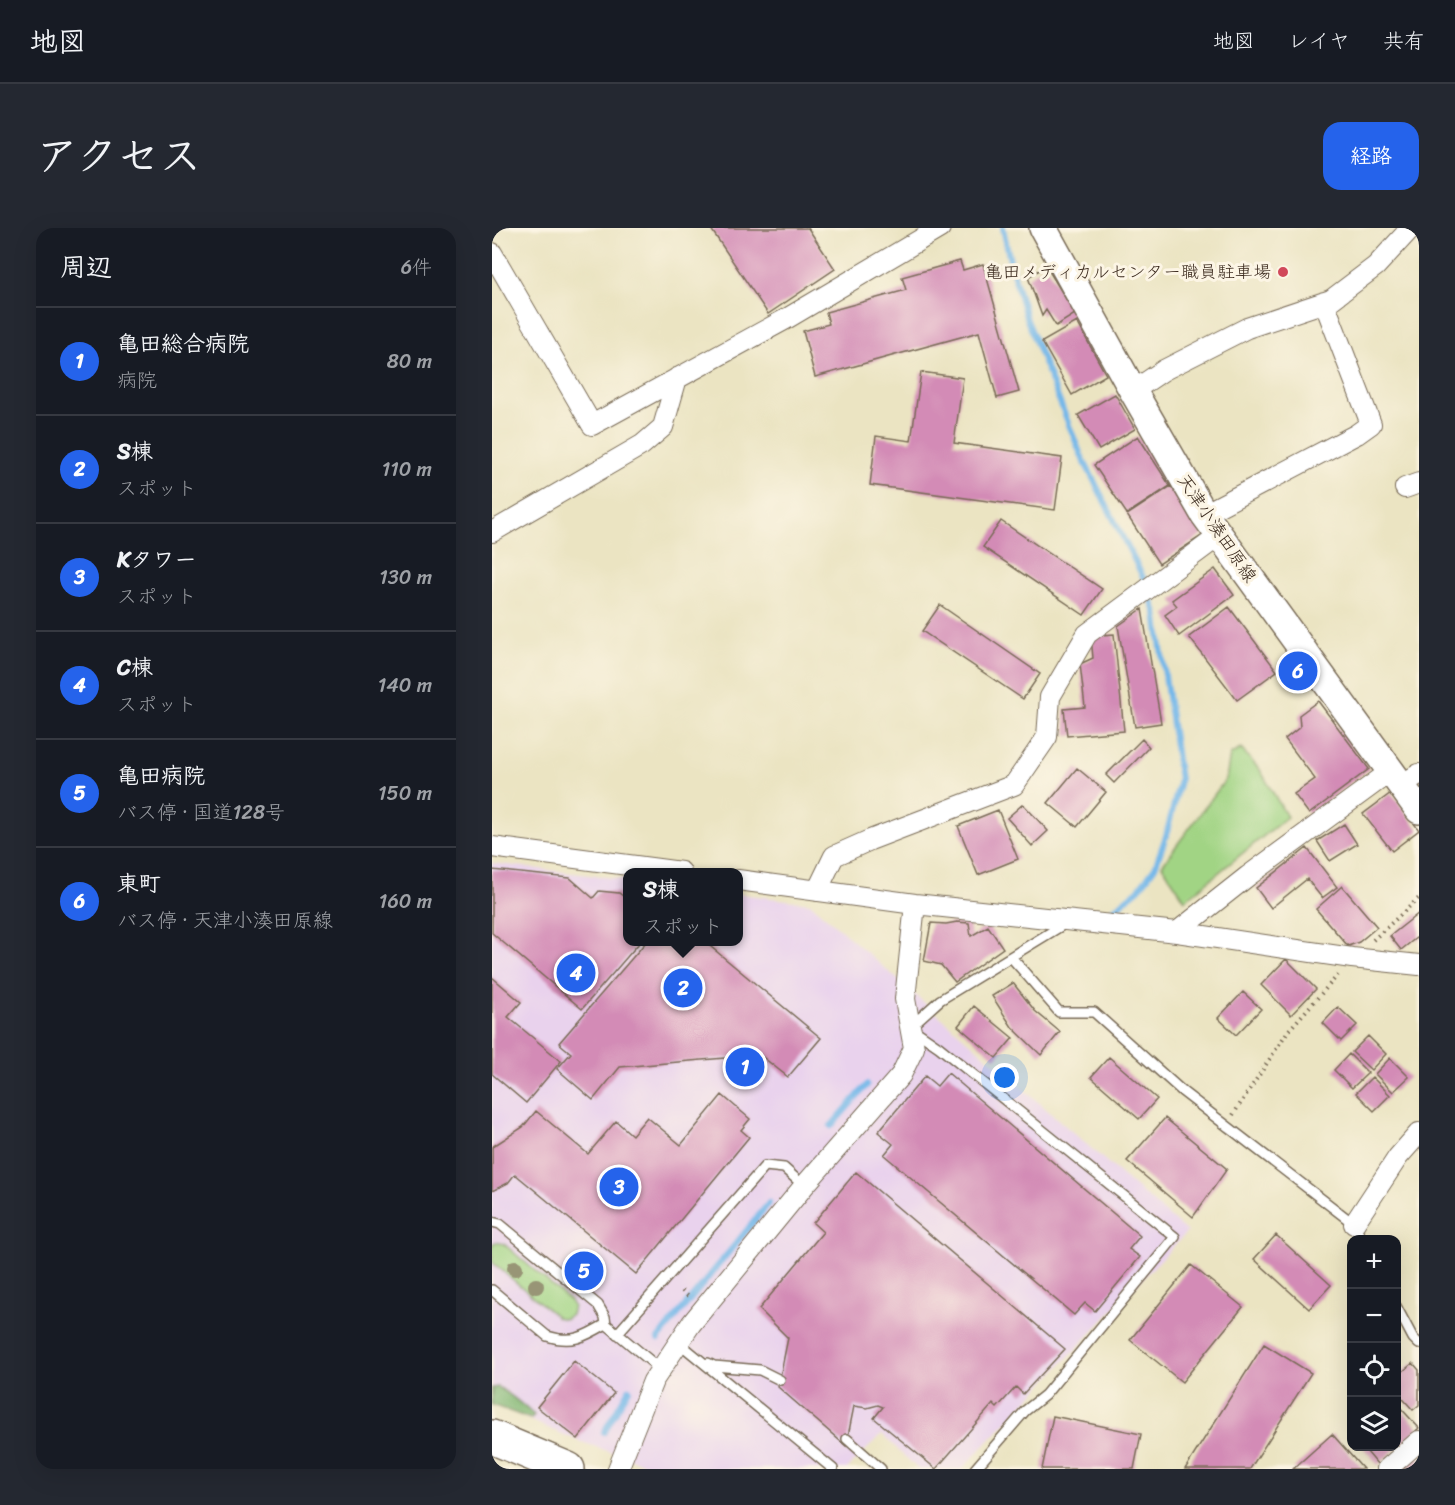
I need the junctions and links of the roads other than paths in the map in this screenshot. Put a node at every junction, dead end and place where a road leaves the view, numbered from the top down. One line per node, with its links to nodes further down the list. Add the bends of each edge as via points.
1 (940, 228): 6 (street)
2 (1043, 228): 7 (main road, 天津小湊田原線)
3 (1411, 228): 5 (street, via 1377,266)
4 (492, 253): 6 (street, via 592,425)
5 (1324, 302): 7 (street, via 1247,328 1164,370); 8 (street, via 1371,424)
6 (677, 378): 9 (street, via 663,427 642,445)
7 (1133, 391): 8 (main road, 天津小湊田原線)
8 (1204, 514): 10 (main road, 天津小湊田原線)
9 (492, 532)
10 (1219, 536): 11 (main road, 天津小湊田原線); 16 (street, via 1087,634 1050,697 1047,736 1014,785 834,856)
11 (1404, 777): 12 (main road, 天津小湊田原線); 19 (street, via 1248,876)
12 (1419, 810)
13 (492, 847): 14 (street)
14 (645, 868)
15 (743, 881): 16 (street)
16 (817, 891): 17 (street)
17 (915, 904): 18 (street); 22 (street, via 905,999)
18 (1077, 920): 19 (street); 20 (lane)
19 (1177, 932): 21 (street)
20 (1011, 957): 22 (lane, via 940,1000); 26 (lane, via 1059,1012 1094,1012 1183,1092)
21 (1419, 965)
22 (910, 1027): 24 (street, via 914,1048 901,1075); 43 (lane, via 1175,1237 1045,1395 1025,1411)
23 (1419, 1133): 26 (street, via 1398,1157)
24 (804, 1186): 30 (lane, via 784,1168 765,1166); 31 (street)
25 (492, 1222): 29 (lane, via 500,1224 598,1305)
26 (1358, 1232)
27 (492, 1290): 29 (lane, via 547,1336 585,1337)
28 (1401, 1315): 32 (lane)
29 (606, 1324): 30 (lane)
30 (617, 1334): 34 (lane)
31 (678, 1342): 33 (lane); 34 (street)
32 (1419, 1344)
33 (697, 1359): 35 (lane, via 714,1366 760,1370); 41 (lane)
34 (660, 1369): 40 (street, via 646,1394)
35 (780, 1380)
36 (492, 1437): 39 (highway)
37 (847, 1439): 42 (lane)
38 (1419, 1441): 44 (street)
39 (568, 1469)
40 (618, 1469)
41 (833, 1469)
42 (881, 1469)
43 (975, 1469)
44 (1387, 1469)

